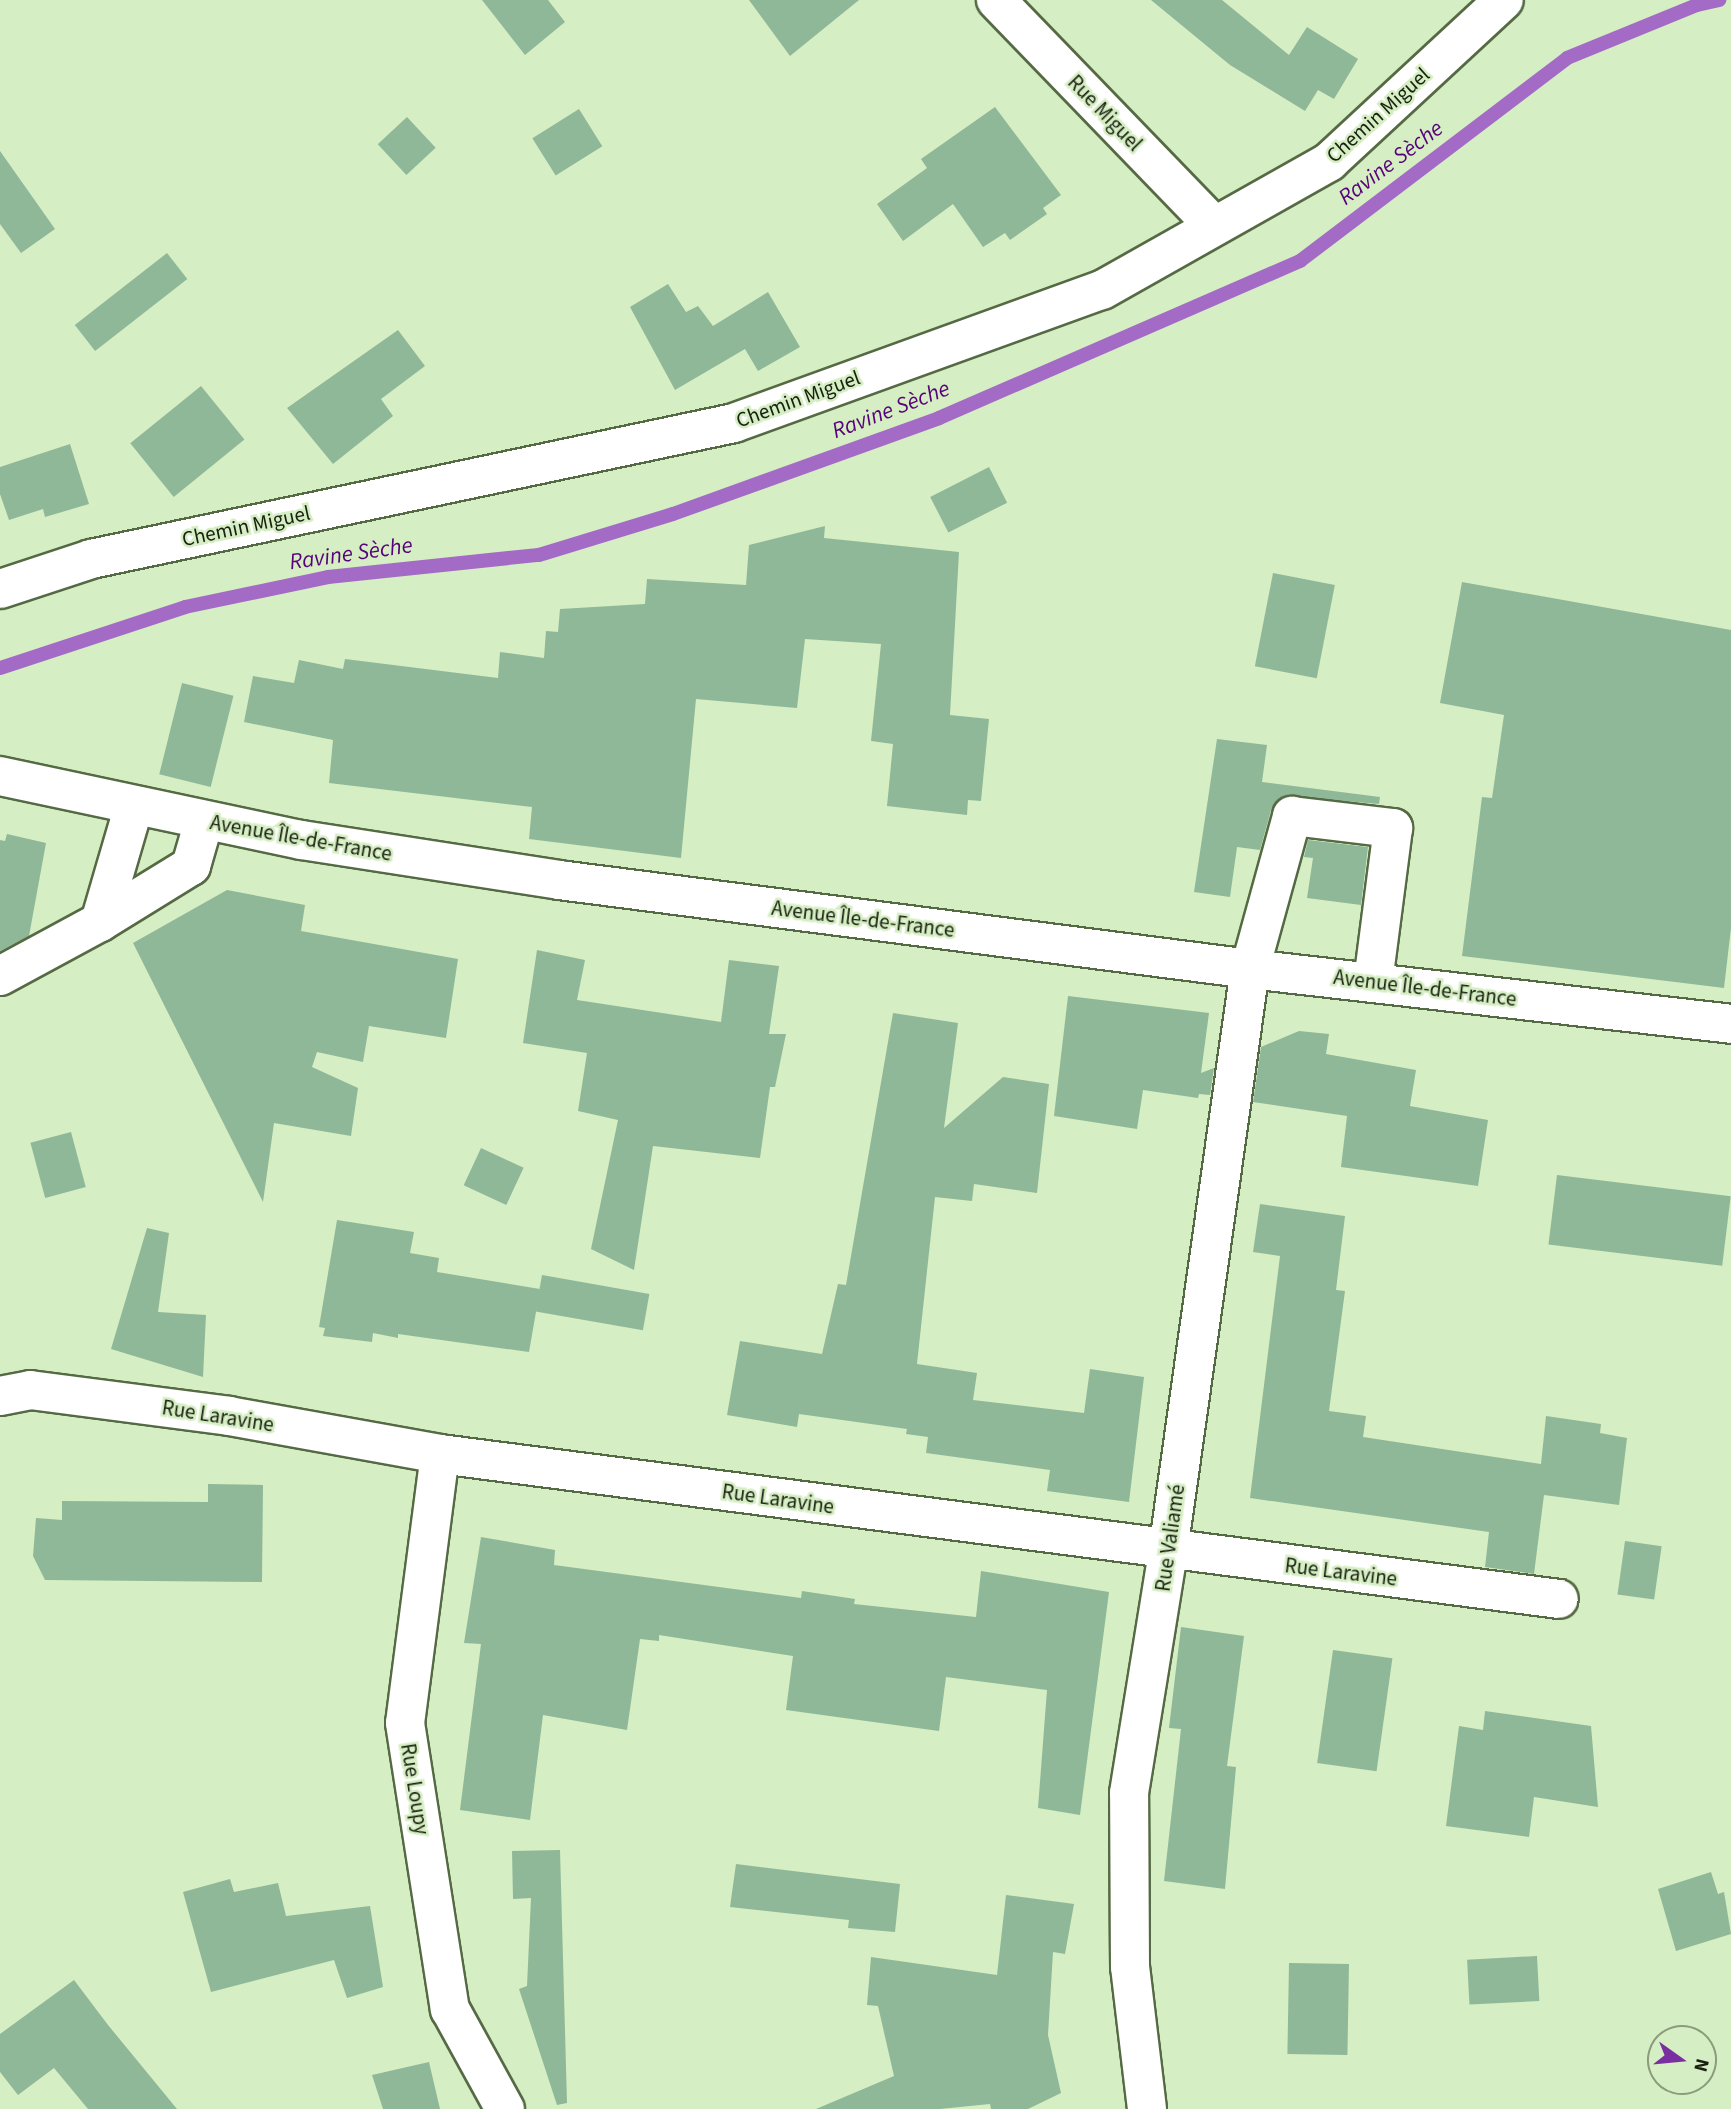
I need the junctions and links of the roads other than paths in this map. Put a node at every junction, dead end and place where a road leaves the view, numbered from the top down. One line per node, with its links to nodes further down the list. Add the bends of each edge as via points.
1 (996, 0): 3 (street, Rue Miguel)
2 (1504, 0): 3 (street, Chemin Miguel, via 1329,162)
3 (1214, 226): 4 (street, Chemin Miguel, via 1102,290 734,423 91,559)
4 (0, 589)
5 (0, 776): 6 (street, Avenue Île-de-France)
6 (134, 806): 7 (street, Avenue Île-de-France); 8 (street)
7 (204, 821): 8 (street, via 191,866); 9 (street, Avenue Île-de-France, via 559,880)
8 (100, 922): 10 (street)
9 (1250, 969): 11 (street, Avenue Île-de-France); 11 (street, Rue Valiamé, via 1292,816 1393,828); 15 (street, Rue Valiamé)
10 (0, 976)
11 (1373, 981): 12 (street, Avenue Île-de-France)
12 (1731, 1024)
13 (0, 1396): 14 (street, Rue Laravine, via 30,1390 229,1416)
14 (440, 1454): 15 (street, Rue Laravine); 17 (street, Rue Loupy, via 405,1723 450,2009)
15 (1168, 1551): 16 (street, Rue Laravine); 18 (street, Rue Valiamé, via 1129,1793 1130,1967)
16 (1559, 1600)
17 (505, 2109)
18 (1147, 2109)

